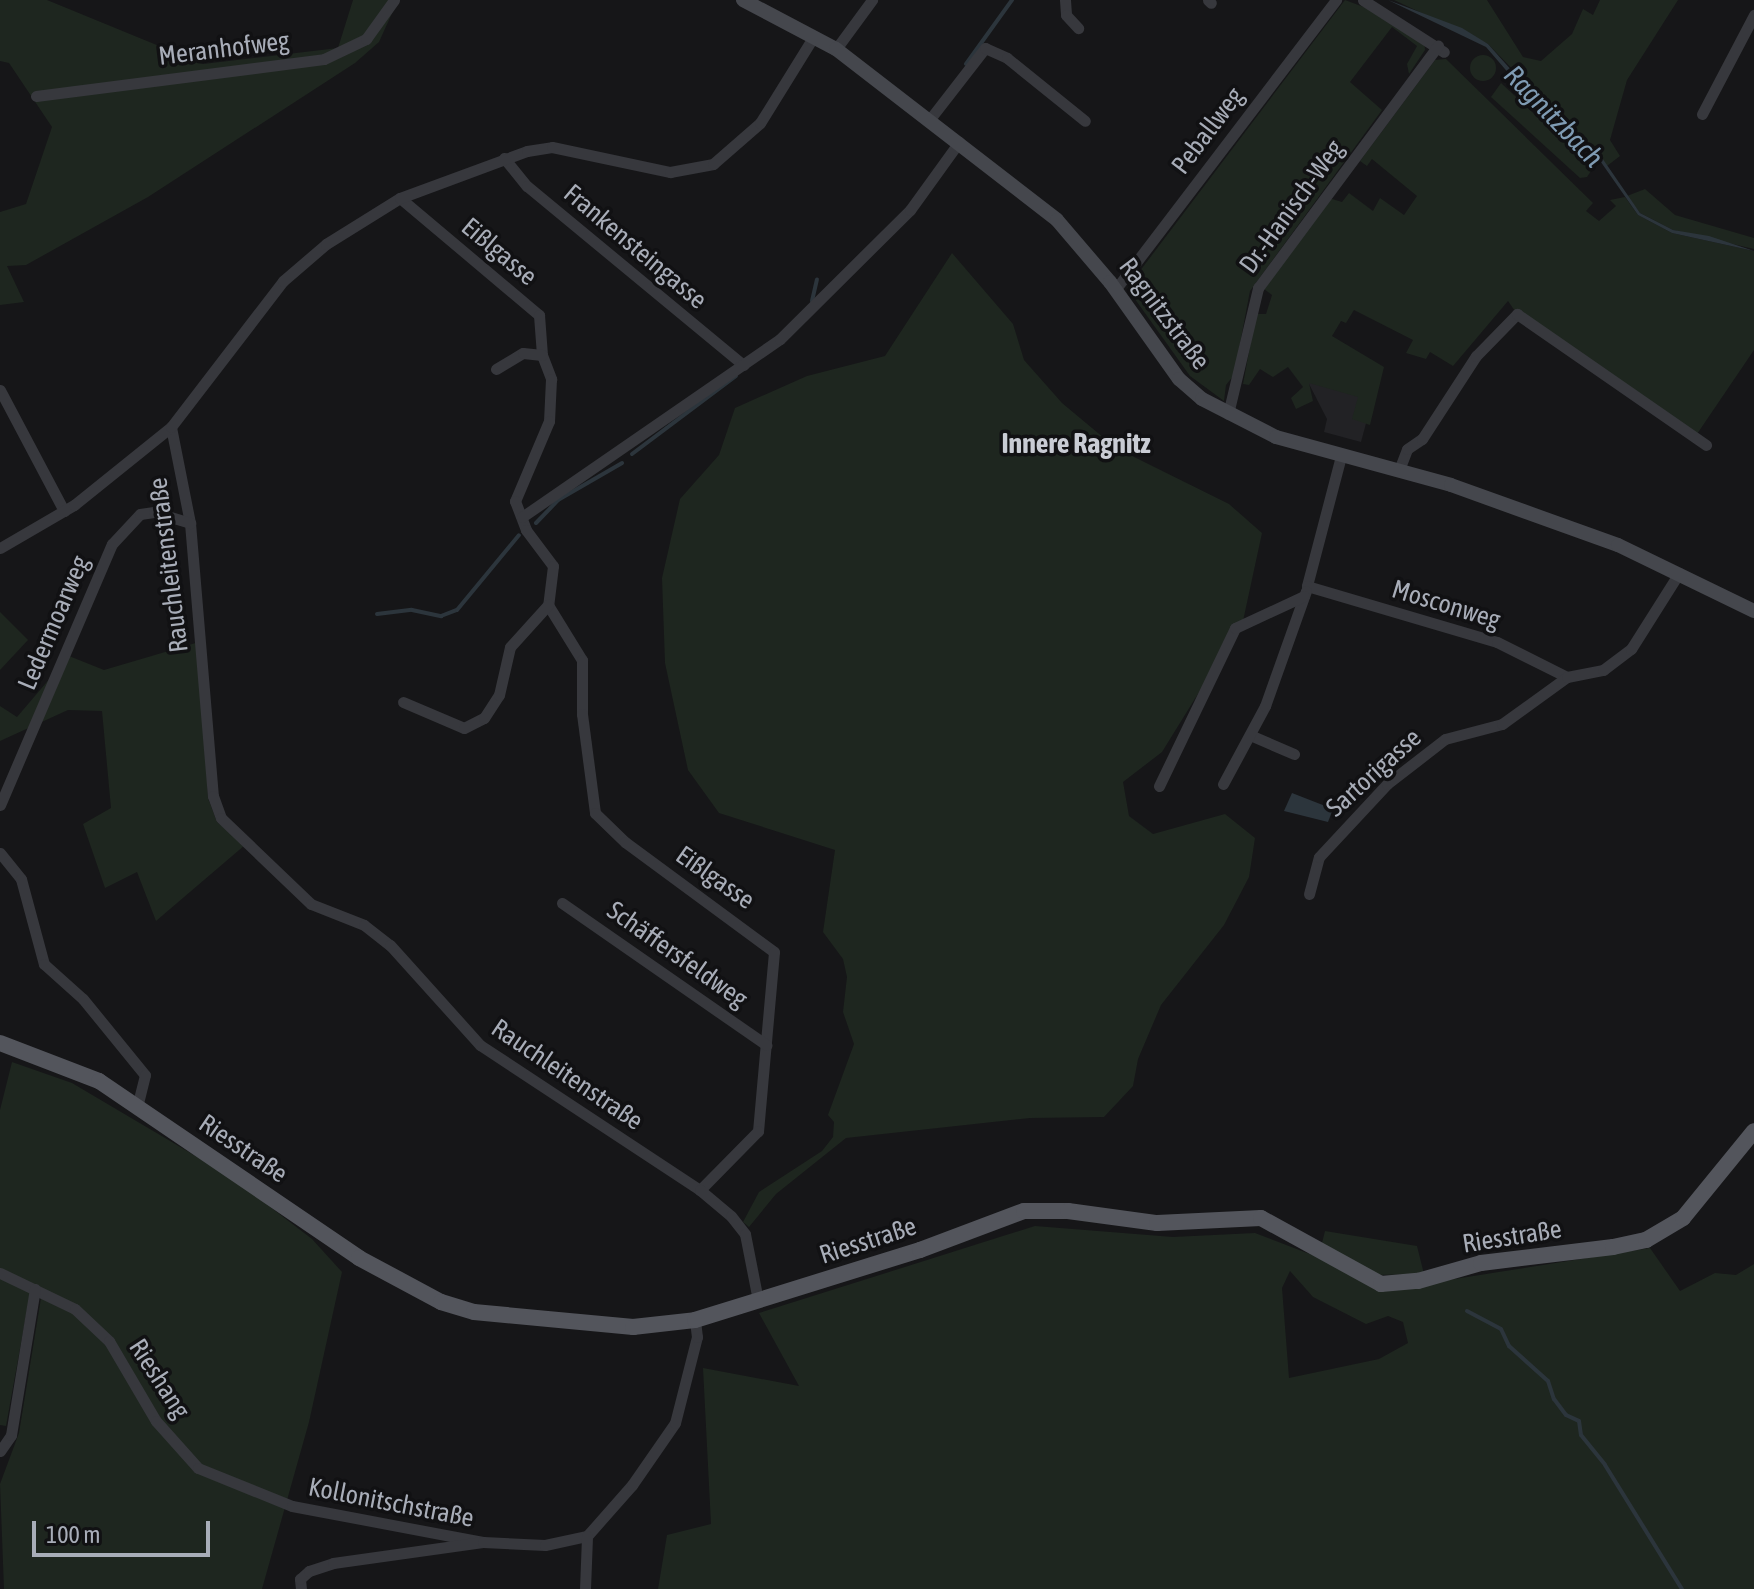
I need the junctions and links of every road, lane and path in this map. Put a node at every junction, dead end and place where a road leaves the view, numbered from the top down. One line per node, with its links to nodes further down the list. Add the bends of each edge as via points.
1 (394, 0): 11 (street, Meranhofweg, via 366,39 324,59)
2 (743, 0): 9 (main road, Ragnitzstraße)
3 (872, 0): 10 (street)
4 (1065, 0): 8 (street, via 1066,15)
5 (1336, 0): 18 (street, Peballweg)
6 (1363, 0): 23 (street, Dr.-Hanisch-Weg, via 1441,49 1258,288)
7 (1754, 15): 12 (street)
8 (1078, 28)
9 (814, 36): 10 (main road, Ragnitzstraße); 16 (street, Rauchleitenstraße, via 760,123 713,164 670,172 552,147)
10 (836, 49): 13 (main road, Ragnitzstraße)
11 (36, 96)
12 (1702, 114)
13 (930, 119): 14 (street, via 985,48 1007,58); 15 (main road, Ragnitzstraße)
14 (1085, 121)
15 (959, 142): 18 (main road, Ragnitzstraße, via 1057,220); 20 (street, via 894,227 780,339)
16 (504, 158): 17 (street, Rauchleitenstraße); 20 (street, Frankensteingasse, via 527,186)
17 (400, 198): 19 (street, Eißlgasse, via 539,315); 24 (street, Rauchleitenstraße, via 326,244 283,281)
18 (1115, 290): 23 (main road, Ragnitzstraße, via 1179,379)
19 (542, 355): 21 (street, via 523,353); 29 (street, Eißlgasse, via 551,379 549,421 517,489 515,501)
20 (743, 365): 29 (street)
21 (496, 369)
22 (0, 390): 28 (street)
23 (1228, 414): 26 (main road, Ragnitzstraße, via 1276,437)
24 (171, 427): 28 (street, Rauchleitenstraße); 30 (street, Rauchleitenstraße)
25 (1706, 445): 27 (street, via 1517,314 1476,356 1422,439 1407,449)
26 (1341, 456): 27 (main road, Ragnitzstraße); 33 (street)
27 (1399, 470): 32 (main road, Ragnitzstraße, via 1495,499)
28 (64, 511): 31 (street, Rauchleitenstraße)
29 (522, 517): 34 (street, via 553,566)
30 (190, 523): 42 (street, Ledermoarweg, via 154,512 140,514 112,544); 50 (street, Rauchleitenstraße, via 213,796 221,818 311,904 364,925 390,945 450,1015 499,1061)
31 (0, 548)
32 (1679, 573): 35 (main road, Ragnitzstraße); 36 (street, Sartorigasse, via 1631,649 1603,670)
33 (1306, 591): 36 (street, Mosconweg, via 1497,642); 38 (street, via 1283,665); 41 (street, via 1235,628)
34 (548, 605): 37 (street, via 510,647 499,695 484,718 464,728); 47 (street, Eißlgasse, via 582,660 582,714 595,813 625,842 771,945 776,962)
35 (1754, 611)
36 (1567, 677): 44 (street, Sartorigasse, via 1502,724 1445,739 1387,784 1319,857)
37 (403, 702)
38 (1250, 735): 39 (street); 40 (street)
39 (1294, 754)
40 (1223, 784)
41 (1159, 786)
42 (0, 805)
43 (0, 853): 48 (street, via 21,879 44,964 83,999 145,1075)
44 (1309, 894)
45 (562, 903): 47 (street, Schäffersfeldweg)
46 (0, 1043): 48 (main road, Riesstraße, via 52,1059)
47 (766, 1045): 50 (street, Eißlgasse, via 758,1131)
48 (138, 1104): 54 (main road, Riesstraße, via 359,1258 441,1302 474,1312 594,1325)
49 (1754, 1131): 53 (main road, Riesstraße, via 1698,1204 1646,1240 1481,1263 1418,1281 1381,1284 1364,1279 1291,1230 1261,1218 1157,1223 1024,1211)
50 (700, 1190): 53 (street, Rauchleitenstraße, via 745,1234)
51 (0, 1273): 52 (street, Rieshang)
52 (35, 1289): 55 (street, via 11,1435); 56 (street, Rieshang, via 75,1309 109,1341 156,1421 198,1468)
53 (758, 1300): 54 (main road, Riesstraße)
54 (695, 1320): 57 (street, via 697,1337 675,1423 632,1485)
55 (0, 1451)
56 (292, 1506): 58 (street, Kollonitschstraße)
57 (587, 1536): 58 (street, Kollonitschstraße, via 545,1545); 60 (street)
58 (483, 1542): 59 (street, Kollonitschstraße, via 333,1563 309,1571 300,1579)
59 (301, 1589)
60 (585, 1589)

